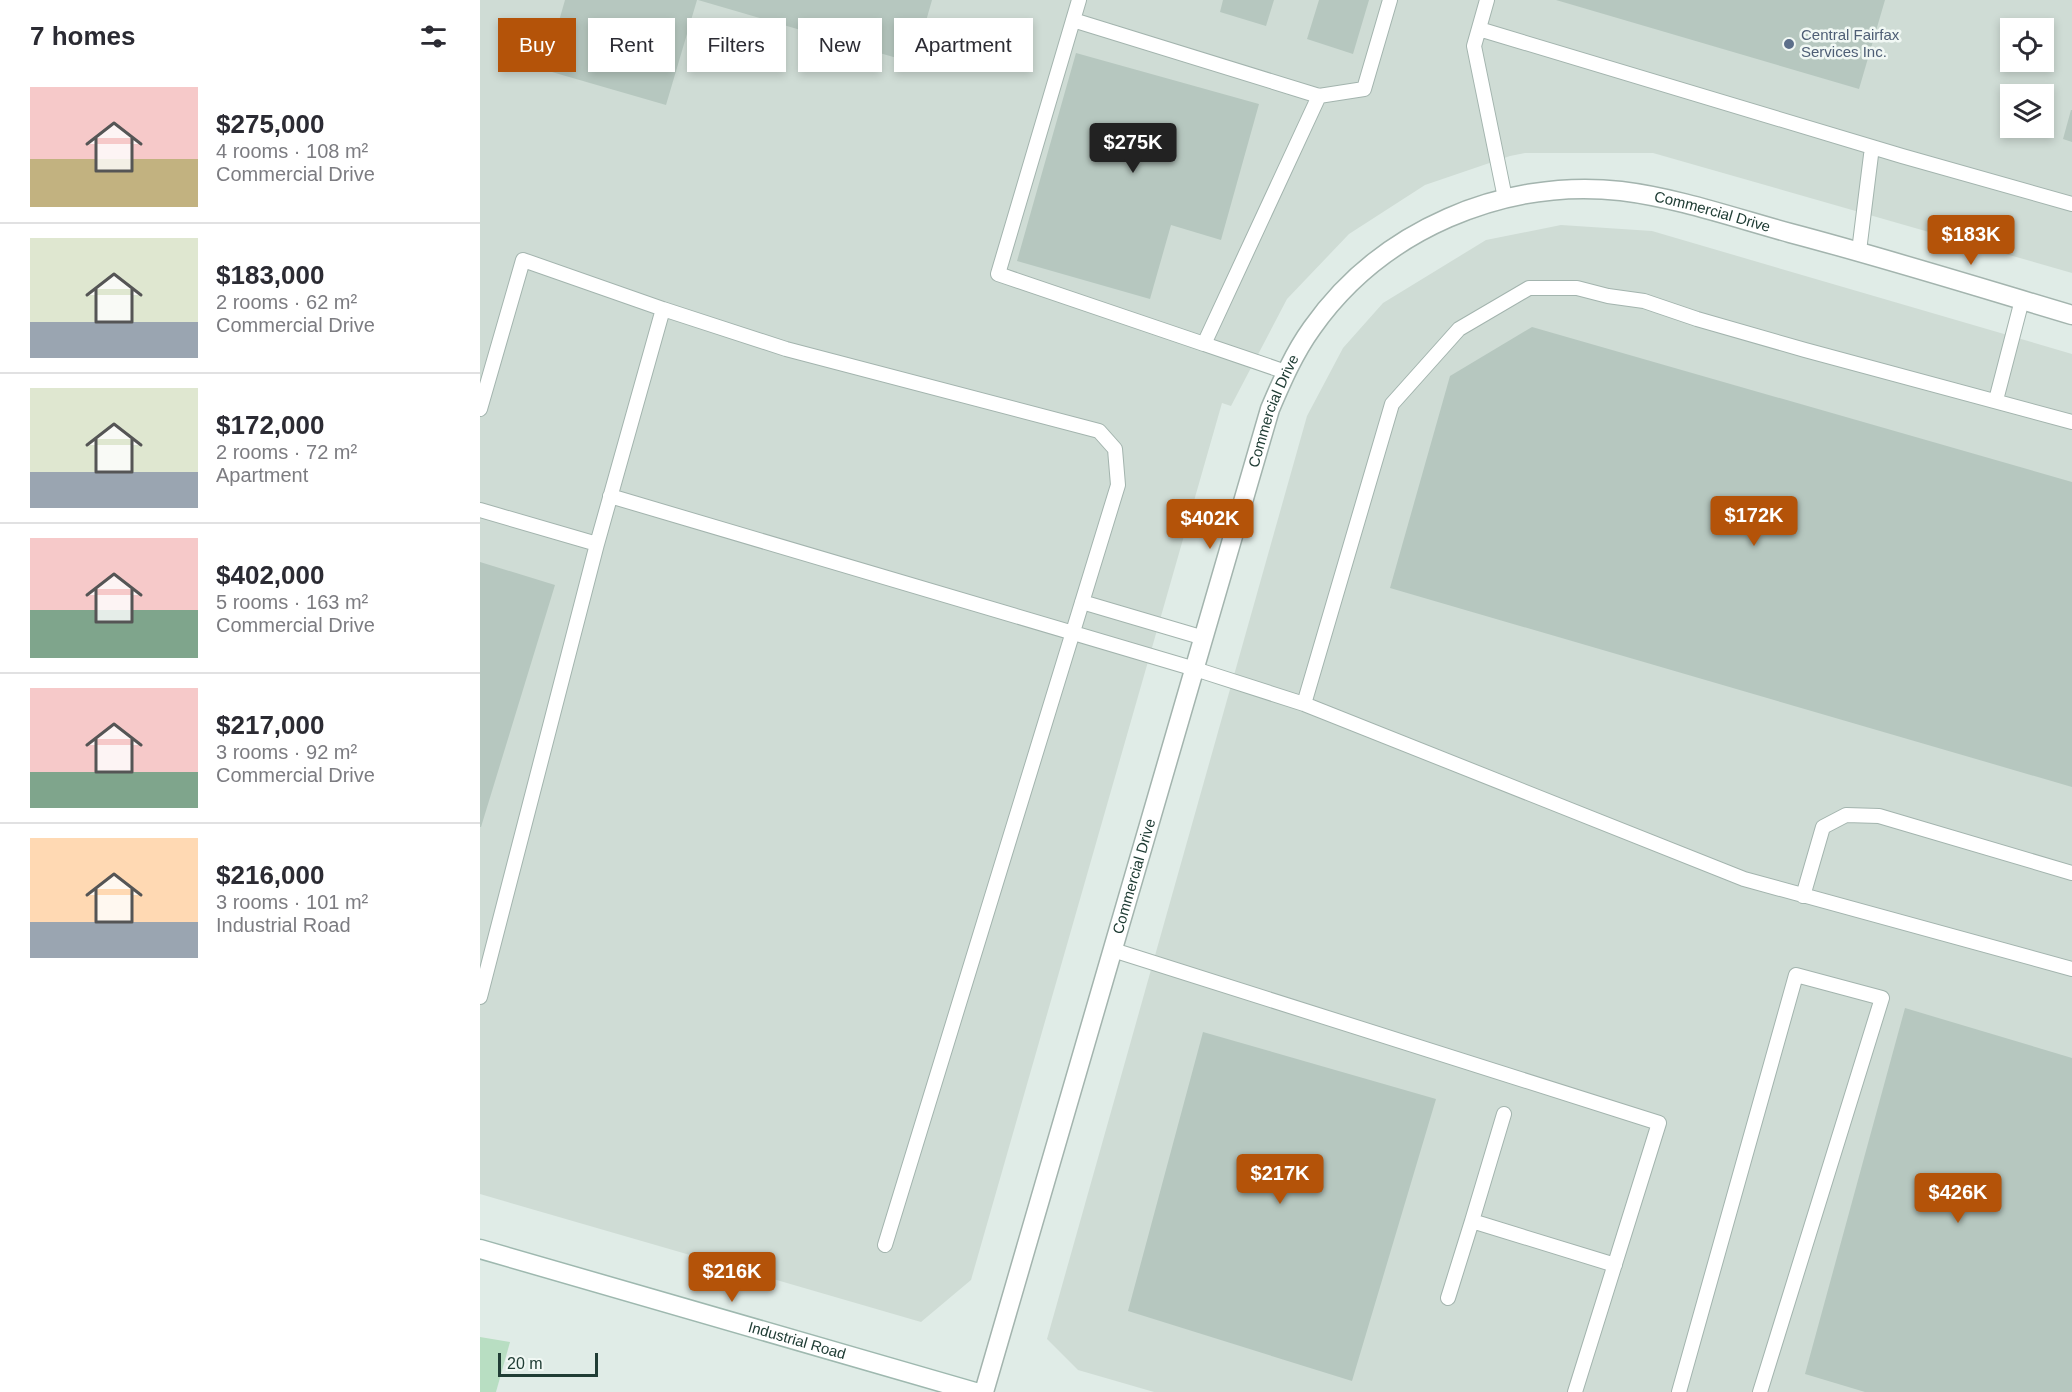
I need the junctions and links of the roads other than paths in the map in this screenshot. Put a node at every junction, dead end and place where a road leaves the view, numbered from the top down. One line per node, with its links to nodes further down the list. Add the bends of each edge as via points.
1 (1079, 0): 4 (lane)
2 (1390, 0): 6 (lane, via 1364,89)
3 (1486, 0): 5 (lane)
4 (1073, 20): 6 (lane); 14 (lane, via 998,274)
5 (1479, 28): 7 (lane); 8 (lane, via 1474,46)
6 (1319, 96): 14 (lane)
7 (1872, 147): 9 (lane); 10 (lane)
8 (1505, 198): 10 (street, Commercial Drive, via 1568,188 1621,191); 15 (street, Commercial Drive, via 1443,220 1401,242 1368,267 1338,295 1312,328)
9 (2072, 204)
10 (1859, 251): 11 (street, Commercial Drive)
11 (2022, 300): 13 (street, Commercial Drive); 16 (lane)
12 (663, 309): 17 (lane, via 523,260); 19 (lane); 22 (lane, via 786,349 1099,431 1115,449 1118,485)
13 (2072, 315)
14 (1204, 344): 15 (lane)
15 (1286, 372): 24 (street, Commercial Drive, via 1270,409)
16 (1996, 400): 18 (lane); 26 (lane, via 1805,350 1644,301 1577,288 1529,288 1459,329 1392,404)
17 (480, 409)
18 (2072, 422)
19 (610, 496): 21 (lane); 23 (lane)
20 (480, 510): 21 (lane)
21 (597, 544): 31 (lane)
22 (1082, 602): 23 (lane); 24 (lane)
23 (1072, 633): 25 (lane); 34 (lane)
24 (1204, 638): 25 (street, Commercial Drive)
25 (1195, 669): 26 (lane); 29 (street, Commercial Drive)
26 (1304, 704): 28 (lane, via 1744,879)
27 (2072, 873): 28 (lane, via 1879,816 1846,815 1823,827)
28 (1803, 896): 30 (lane)
29 (1113, 950): 36 (lane, via 1659,1123); 40 (street, Commercial Drive)
30 (2072, 969)
31 (480, 997)
32 (1504, 1114): 33 (lane)
33 (1472, 1221): 36 (lane); 37 (lane)
34 (885, 1245)
35 (480, 1249): 38 (street, Industrial Road)
36 (1615, 1265): 41 (lane)
37 (1448, 1298)
38 (954, 1389): 39 (street, Industrial Road)
39 (975, 1392)
40 (984, 1392)
41 (1575, 1392)
42 (1679, 1392): 43 (lane, via 1796,975 1882,998)
43 (1760, 1392)

